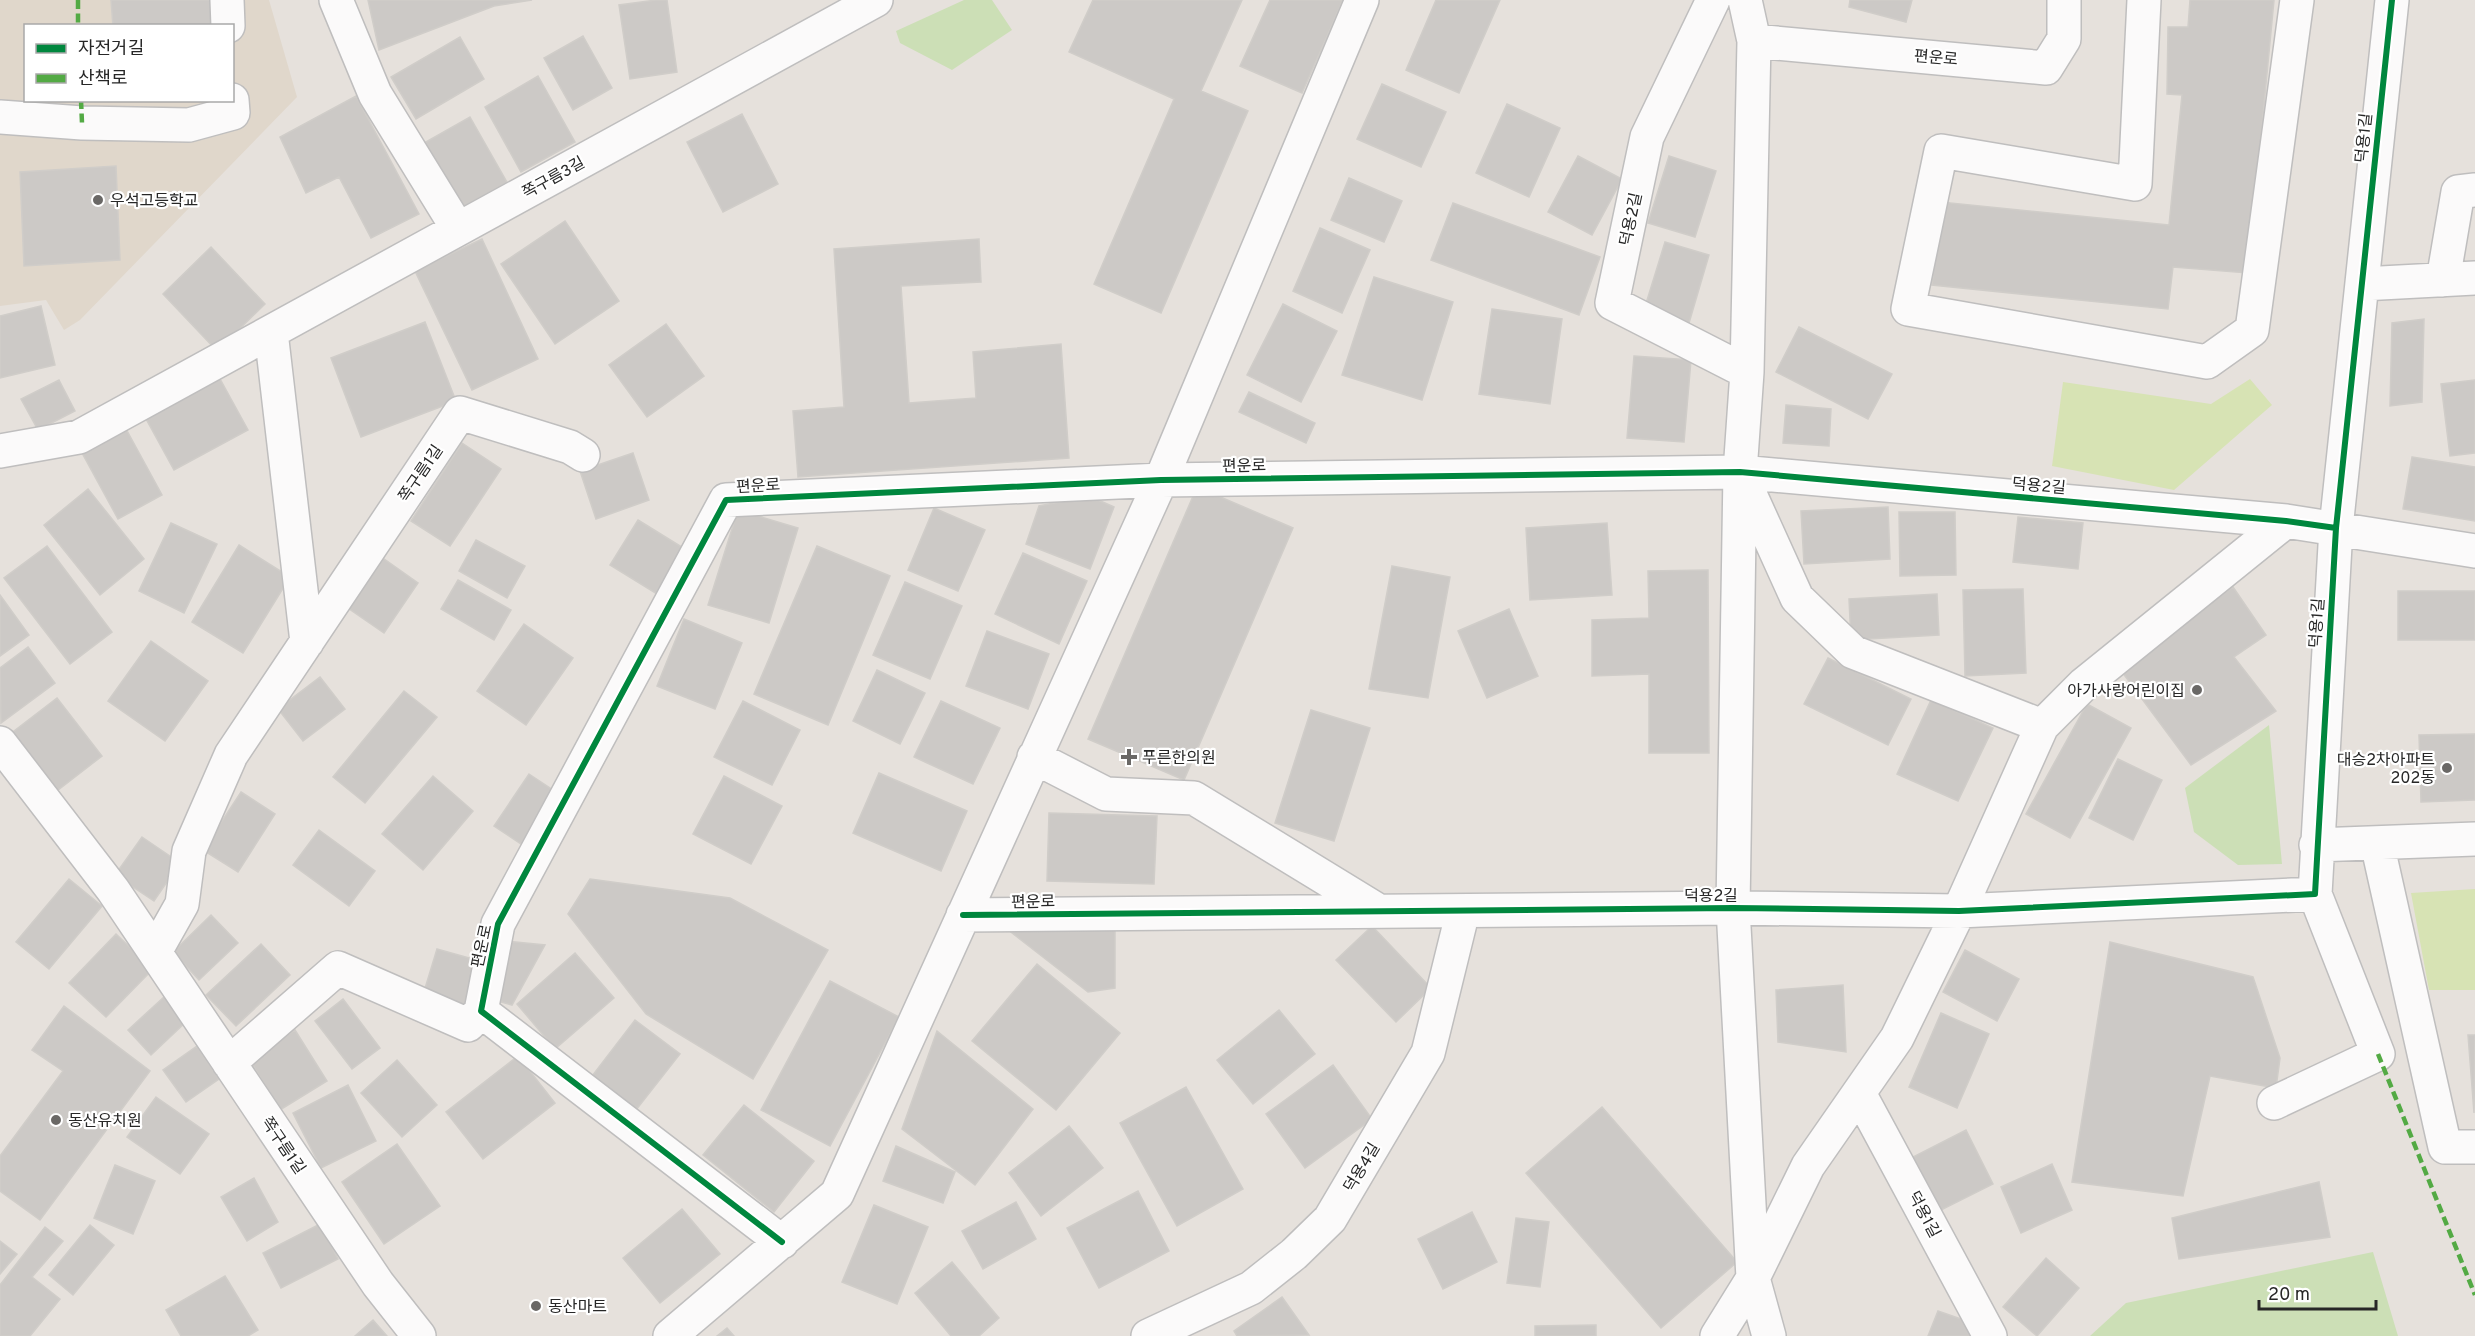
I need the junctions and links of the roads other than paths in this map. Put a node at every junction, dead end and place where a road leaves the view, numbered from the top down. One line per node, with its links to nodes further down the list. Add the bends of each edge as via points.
1 (227, 0): 11 (street)
2 (336, 0): 16 (street, via 375,94)
3 (876, 0): 16 (street, 쪽구름3길)
4 (1362, 0): 25 (street)
5 (1713, 0): 21 (street, 덕용2길, via 1647,136 1612,303)
6 (1745, 0): 12 (street, 덕용2길)
7 (2064, 0): 12 (street, 편운로, via 2064,39 2046,68)
8 (2144, 0): 9 (street, via 2135,184 1941,151 1908,309 2207,362 2252,330)
9 (2297, 0)
10 (2392, 0): 19 (street, 덕용1길)
11 (228, 24)
12 (1754, 41): 21 (street, 덕용2길)
13 (232, 102): 14 (street, via 233,113 189,125)
14 (0, 117)
15 (2475, 190): 18 (street, via 2458,192)
16 (458, 229): 20 (street)
17 (2475, 278): 18 (street)
18 (2443, 280): 19 (street)
19 (2362, 284): 27 (street, 덕용1길)
20 (271, 332): 22 (street, via 79,437); 29 (street)
21 (1747, 372): 24 (street, 덕용2길)
22 (0, 451)
23 (583, 455): 29 (street, 쪽구름1길, via 570,447 460,412)
24 (1740, 472): 25 (street, 편운로); 26 (street, 덕용2길); 30 (street, 덕용2길, via 1797,598 1852,652); 37 (street, 덕용2길)
25 (1161, 480): 32 (street); 43 (street, 편운로, via 726,500 498,924)
26 (2286, 521): 27 (street, 덕용2길); 30 (street, via 2084,684)
27 (2336, 528): 28 (street, 덕용2길); 35 (street, 덕용1길)
28 (2475, 551)
29 (307, 642): 42 (street, 쪽구름1길, via 231,755 189,851 182,903)
30 (2042, 726): 40 (street)
31 (0, 743): 42 (street, 쪽구름1길, via 113,890)
32 (1034, 757): 38 (street, via 1106,794 1194,798); 41 (street)
33 (2475, 839): 34 (street)
34 (2378, 843): 35 (street); 47 (street, via 2445,1147)
35 (2316, 845): 36 (street, 덕용1길)
36 (2314, 894): 40 (street); 46 (street, 덕용1길, via 2378,1054)
37 (1733, 908): 39 (street, 덕용2길); 40 (street, 덕용2길); 49 (street, 덕용2길)
38 (1379, 911): 39 (street, 편운로); 41 (street, 편운로)
39 (1463, 911): 52 (street, 덕용4길, via 1428,1053 1330,1219 1251,1288)
40 (1959, 911): 45 (street, via 1897,1038)
41 (963, 915): 48 (street, via 837,1194)
42 (154, 951): 44 (street, 쪽구름1길)
43 (481, 1011): 44 (street, via 468,1025 338,968); 48 (street)
44 (229, 1063): 50 (street, 쪽구름1길, via 378,1284)
45 (1859, 1093): 49 (street, via 1808,1166); 55 (street, 덕용1길)
46 (2274, 1103)
47 (2475, 1147)
48 (782, 1242): 51 (street)
49 (1753, 1278): 53 (street); 54 (street, 덕용2길)
50 (419, 1336)
51 (670, 1336)
52 (1148, 1336)
53 (1717, 1336)
54 (1769, 1336)
55 (1990, 1336)

